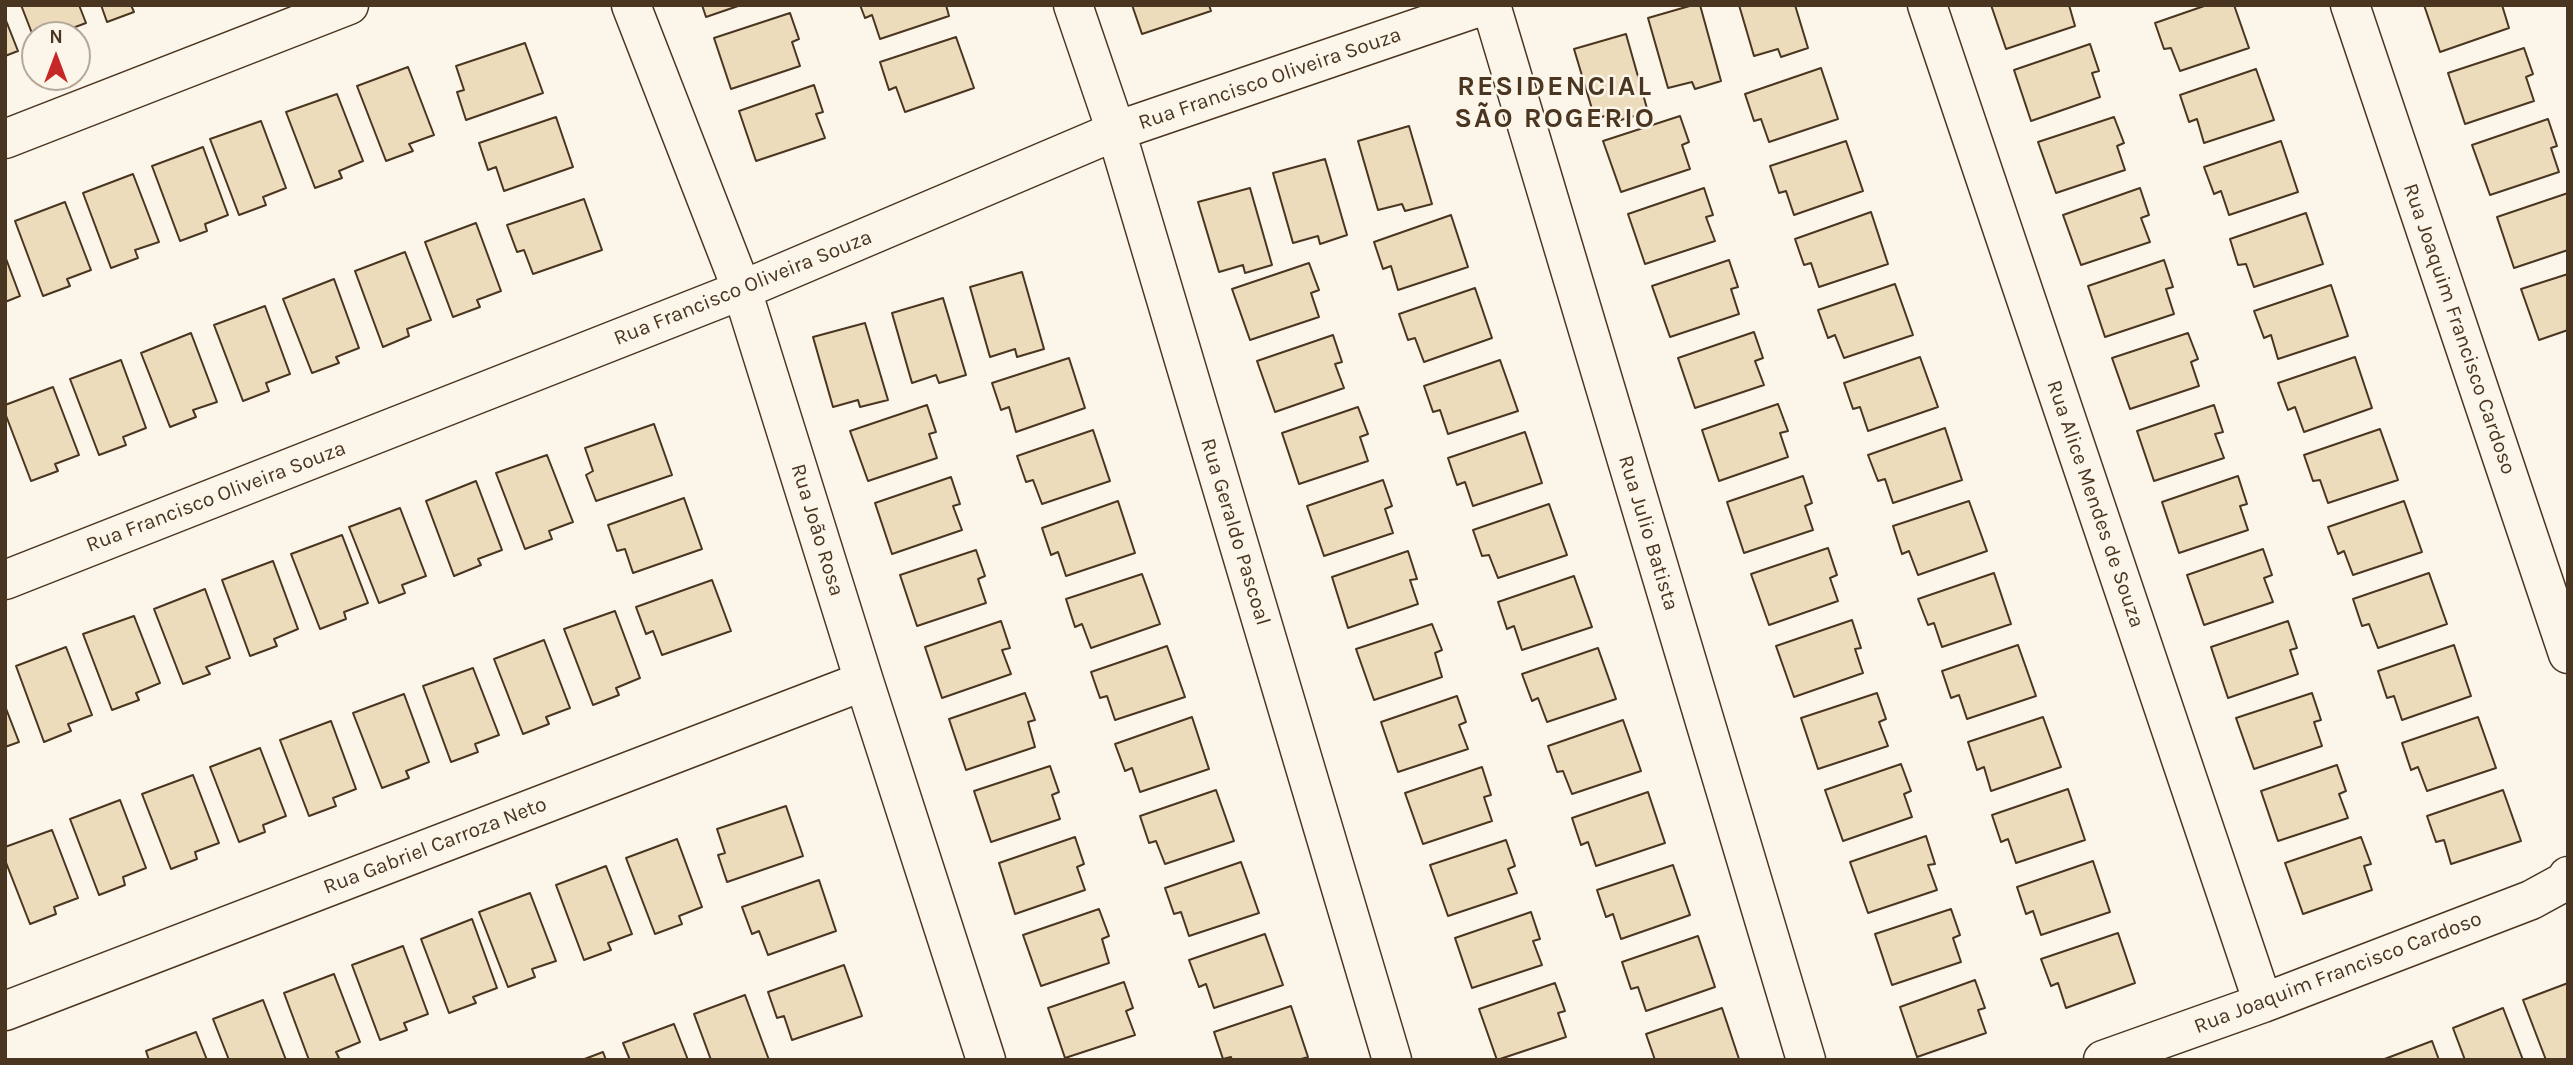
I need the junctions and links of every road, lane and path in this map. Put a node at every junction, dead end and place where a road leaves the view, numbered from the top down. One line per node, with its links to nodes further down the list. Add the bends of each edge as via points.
1 (349, 5): 9 (street)
2 (631, 5): 10 (street, Rua João Rosa)
3 (1073, 5): 8 (street, Rua Geraldo Pascoal)
4 (1485, 5): 8 (street, Rua Francisco Oliveira Souza)
5 (1490, 5): 20 (street, Rua Julio Batista)
6 (1927, 5): 16 (street, Rua Alice Mendes de Souza)
7 (2350, 5): 11 (street, Rua Joaquim Francisco Cardoso)
8 (1116, 131): 10 (street, Rua Francisco Oliveira Souza); 19 (street, Rua Geraldo Pascoal)
9 (5, 139)
10 (743, 290): 12 (street, Rua Francisco Oliveira Souza); 14 (street, Rua João Rosa)
11 (2557, 579): 13 (street, Rua Joaquim Francisco Cardoso)
12 (5, 580)
13 (2568, 654)
14 (864, 681): 17 (street, Rua Gabriel Carroza Neto); 18 (street, Rua João Rosa)
15 (2568, 876): 16 (street, Rua Joaquim Francisco Cardoso, via 2530,900)
16 (2263, 1003): 21 (street, Rua Joaquim Francisco Cardoso)
17 (5, 1011)
18 (986, 1060)
19 (1392, 1060)
20 (1806, 1060)
21 (2103, 1060)

